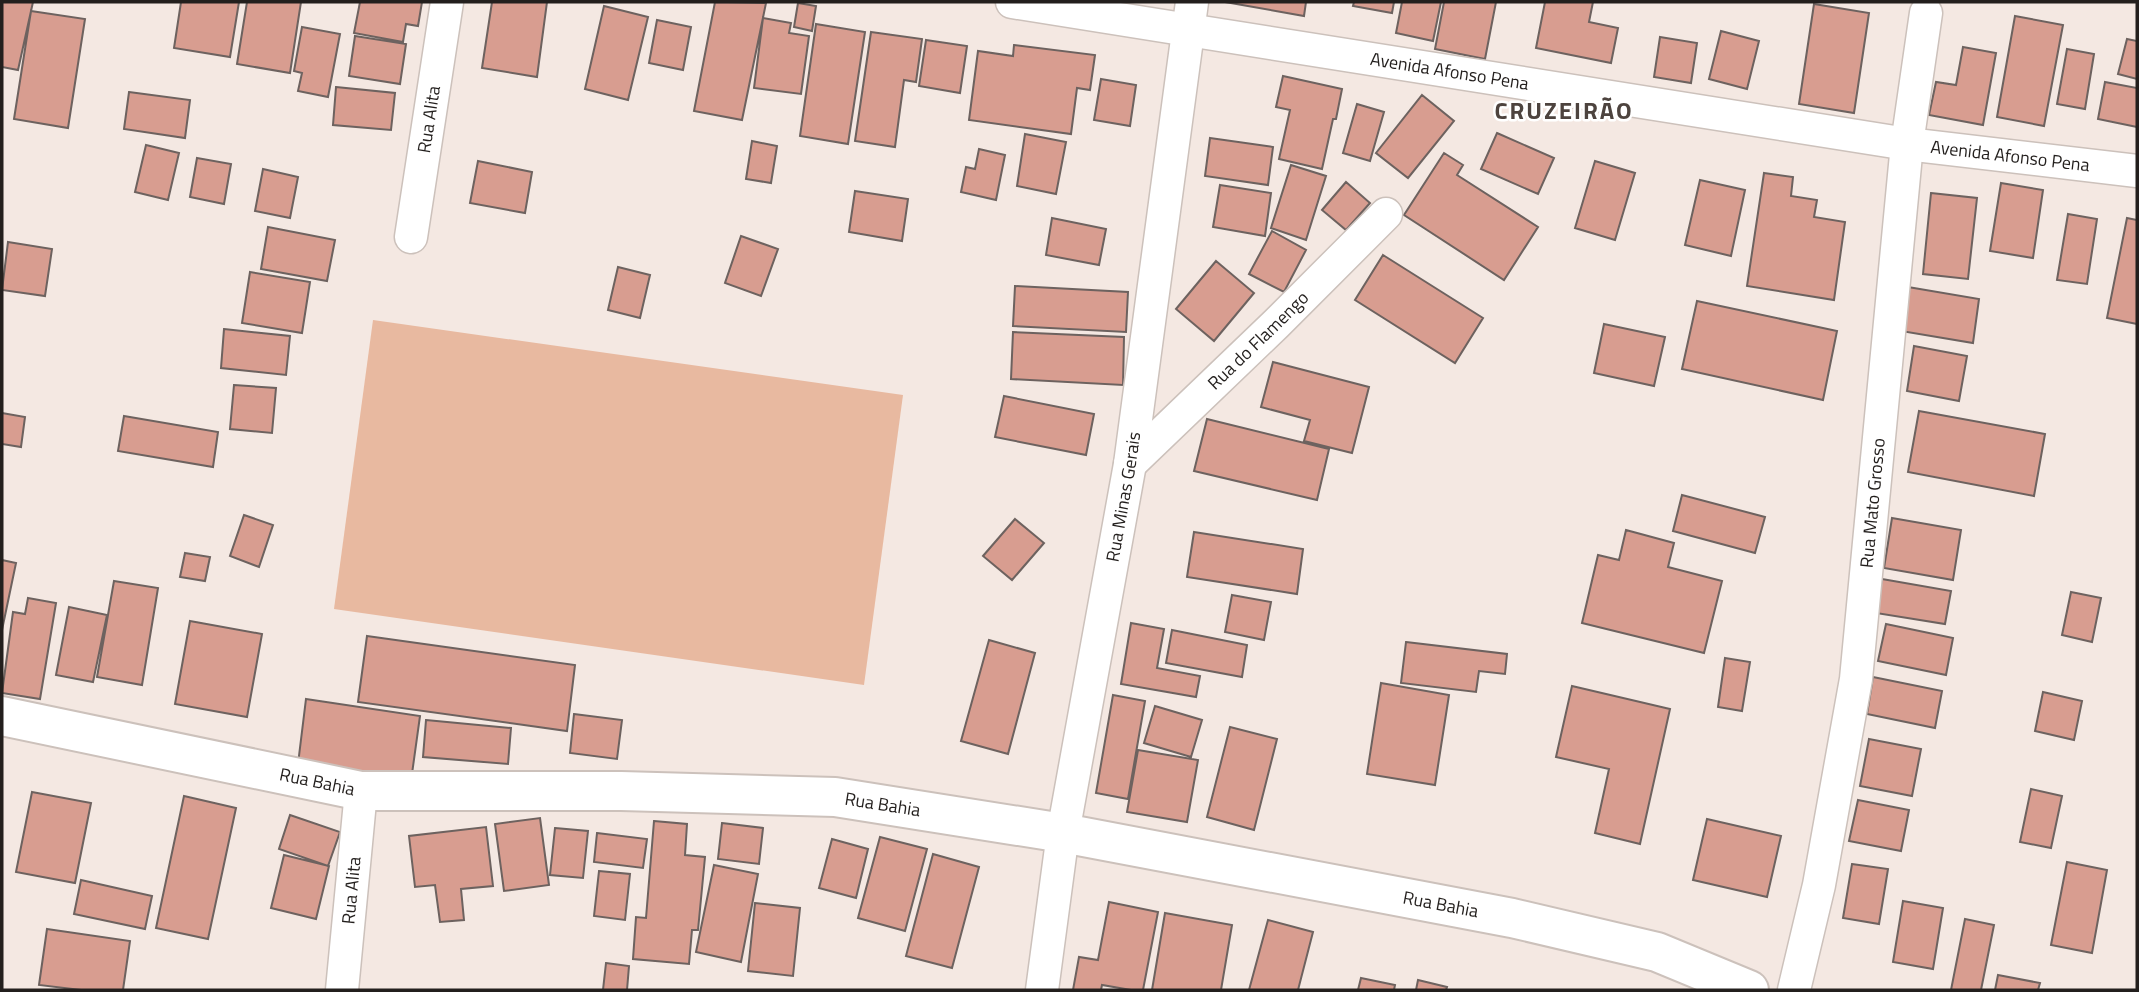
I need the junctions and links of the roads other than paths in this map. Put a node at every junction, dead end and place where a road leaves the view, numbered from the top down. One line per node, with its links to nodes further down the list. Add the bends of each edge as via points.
1 (446, 2): 8 (street, Rua Alita)
2 (1013, 2): 4 (street, Avenida Afonso Pena)
3 (1926, 13): 5 (street, Rua Mato Grosso)
4 (1190, 16): 5 (street, Avenida Afonso Pena); 9 (street, Rua Minas Gerais)
5 (1907, 144): 6 (street, Avenida Afonso Pena); 16 (street, Rua Mato Grosso, via 1856,679 1819,886)
6 (2137, 171)
7 (1386, 214): 9 (street, Rua do Flamengo)
8 (411, 237)
9 (1130, 464): 12 (street, Rua Minas Gerais)
10 (2, 716): 11 (street, Rua Bahia)
11 (361, 791): 12 (street, Rua Bahia, via 621,790 835,797); 14 (street, Rua Alita)
12 (1063, 832): 13 (street, Rua Bahia, via 1512,918 1657,952); 15 (street, Rua Minas Gerais)
13 (1729, 987)
14 (342, 990)
15 (1042, 990)
16 (1794, 990)

